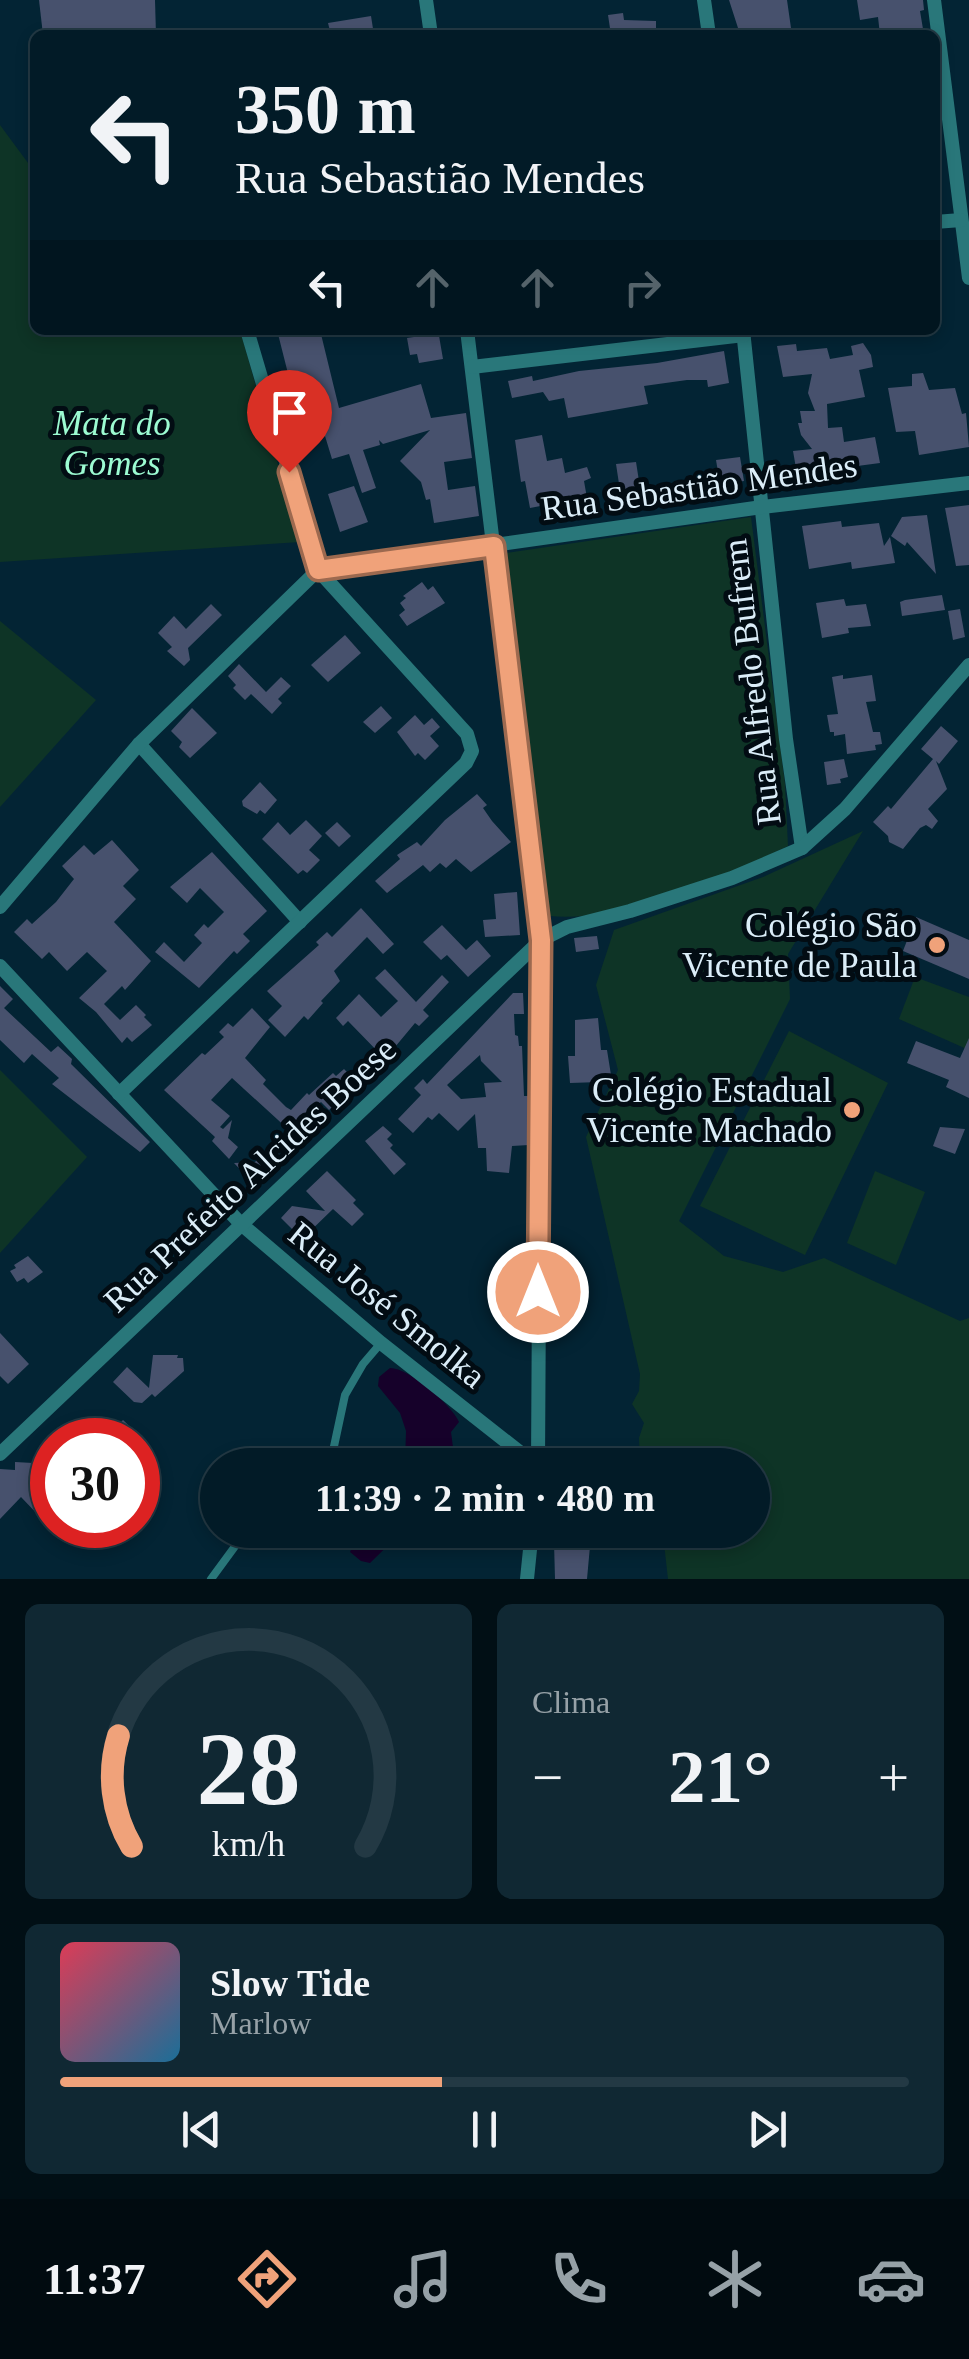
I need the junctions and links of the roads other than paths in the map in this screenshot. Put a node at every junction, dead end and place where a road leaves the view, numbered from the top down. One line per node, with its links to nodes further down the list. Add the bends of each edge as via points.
1 (426, 0): 4 (street)
2 (704, 0): 5 (street)
3 (934, 0): 6 (street)
4 (430, 30)
5 (708, 30)
6 (938, 30)
7 (940, 49): 8 (street)
8 (961, 220): 9 (street); 10 (street)
9 (940, 222)
10 (969, 278)
11 (248, 335): 19 (street)
12 (468, 335): 15 (street)
13 (727, 335): 15 (street)
14 (743, 335): 17 (street, Rua Alfredo Bufrem)
15 (472, 366): 18 (street)
16 (969, 483): 17 (street, Rua Sebastião Mendes)
17 (762, 506): 18 (street, Rua Sebastião Mendes); 22 (street, Rua Alfredo Bufrem)
18 (494, 546): 19 (street, Rua Sebastião Mendes); 25 (street)
19 (318, 570): 21 (street); 24 (street, via 467,734 472,751)
20 (969, 666): 22 (street, via 845,810)
21 (139, 744): 23 (street); 24 (street)
22 (802, 848): 25 (street, via 732,878)
23 (0, 907)
24 (300, 922): 27 (street)
25 (541, 940): 28 (street, Rua Prefeito Alcides Boese); 32 (street)
26 (0, 966): 27 (street, Rua José Smolka)
27 (119, 1094): 28 (street, Rua José Smolka)
28 (241, 1224): 29 (street, Rua José Smolka); 33 (street, Rua Prefeito Alcides Boese)
29 (381, 1342): 30 (lane, via 345,1395); 31 (street, Rua José Smolka)
30 (334, 1448)
31 (515, 1448)
32 (537, 1448)
33 (0, 1454)
34 (234, 1548): 36 (lane)
35 (530, 1548): 37 (street)
36 (211, 1579)
37 (527, 1579)

